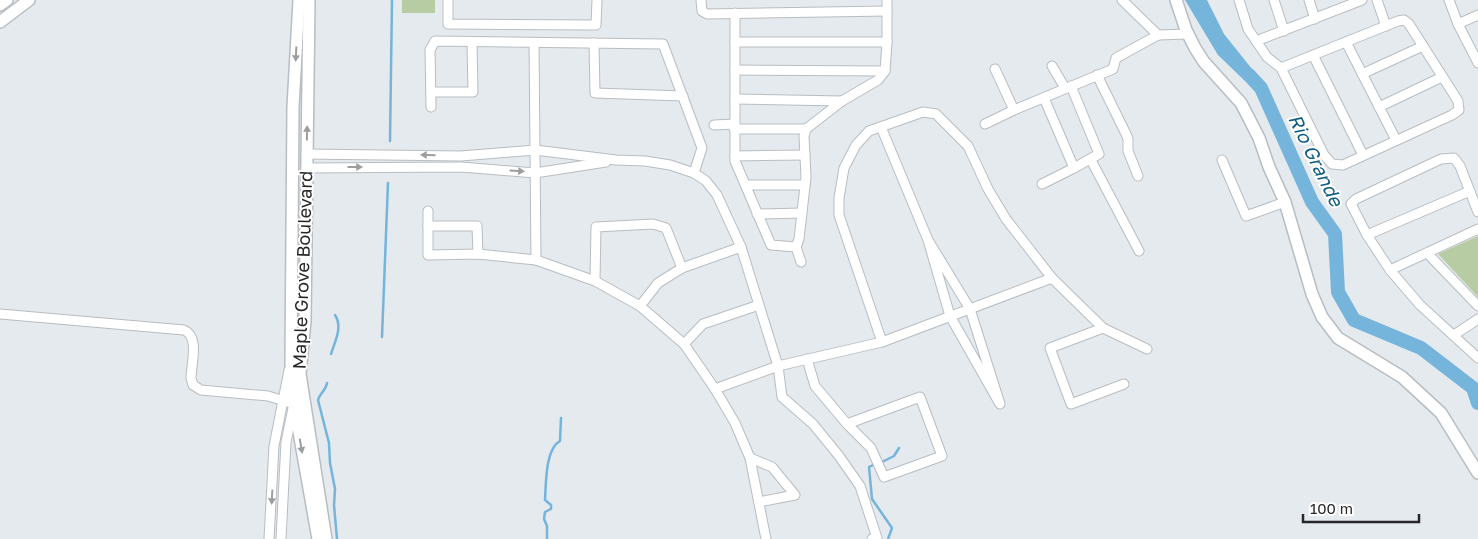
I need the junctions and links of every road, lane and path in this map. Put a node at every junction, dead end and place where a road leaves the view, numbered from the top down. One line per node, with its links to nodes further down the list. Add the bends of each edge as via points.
1 (7, 0): 17 (main road)
2 (29, 0): 22 (main road)
3 (448, 0): 4 (street, via 448,24 596,25)
4 (597, 0)
5 (701, 0): 19 (street, via 702,11 707,14)
6 (887, 0): 18 (street)
7 (1122, 0): 27 (street)
8 (1176, 0): 26 (main road)
9 (1239, 0): 28 (street, via 1248,29)
10 (1274, 0): 25 (street)
11 (1309, 0): 21 (street)
12 (1362, 0): 16 (street)
13 (1377, 0): 24 (street)
14 (1449, 0): 23 (street)
15 (306, 3): 62 (main road, Maple Grove Boulevard, one-way to 15); 118 (main road, Maple Grove Boulevard, one-way to 118, via 293,107)
16 (1344, 3): 21 (street)
17 (0, 5)
18 (887, 11): 19 (street); 32 (street)
19 (735, 13): 31 (street)
20 (1478, 14): 23 (street)
21 (1315, 18): 25 (street)
22 (0, 22)
23 (1458, 24): 37 (street)
24 (1386, 26): 33 (street); 35 (street, via 1404,20)
25 (1284, 31): 28 (street)
26 (1188, 34): 27 (street); 80 (main road, via 1204,62 1241,103)
27 (1158, 35): 44 (street, via 1116,58 1113,68)
28 (1256, 41): 39 (street)
29 (472, 42): 30 (street); 47 (street, via 435,41 430,50); 47 (street, via 473,92)
30 (534, 42): 34 (street); 61 (street)
31 (735, 42): 32 (street); 41 (street)
32 (887, 42): 42 (street)
33 (1346, 42): 36 (street); 43 (street)
34 (594, 43): 48 (street, via 663,44); 48 (street, via 595,93)
35 (1423, 46): 43 (street); 45 (street)
36 (1313, 55): 39 (street); 64 (street)
37 (1476, 57)
38 (1052, 66): 46 (street)
39 (1281, 68): 64 (street, via 1324,155 1332,164 1343,164)
40 (995, 69): 54 (street)
41 (735, 70): 42 (street); 50 (street)
42 (885, 71): 51 (street, via 878,80)
43 (1362, 74): 53 (street)
44 (1097, 75): 46 (street); 75 (street, via 1126,134 1128,151)
45 (1442, 78): 53 (street); 60 (street, via 1458,101 1459,110)
46 (1068, 87): 49 (street); 68 (street, via 1099,152)
47 (431, 92): 52 (street)
48 (683, 96): 74 (street, via 702,148)
49 (1044, 98): 54 (street); 72 (street)
50 (735, 99): 51 (street); 57 (street)
51 (842, 101): 59 (street)
52 (431, 107)
53 (1379, 107): 60 (street)
54 (1014, 110): 55 (street)
55 (985, 124)
56 (714, 125): 57 (street)
57 (734, 126): 59 (street); 66 (street)
58 (881, 127): 88 (street); 98 (street, via 923,112 936,114 968,146 1006,219); 109 (street, via 869,132 856,145 844,168 839,215)
59 (806, 129): 63 (street)
60 (1396, 140): 64 (street)
61 (535, 150): 65 (street); 67 (street); 73 (street)
62 (306, 154): 65 (street, one-way to 62); 71 (main road, Maple Grove Boulevard)
63 (805, 155): 66 (street); 78 (street)
64 (1363, 155)
65 (462, 156): 70 (street)
66 (735, 156): 77 (street)
67 (616, 160): 73 (street); 74 (street, via 670,165)
68 (1090, 160): 72 (street); 91 (street)
69 (1222, 160): 80 (street, via 1246,216)
70 (461, 167): 71 (street, one-way to 70); 73 (street, one-way to 73)
71 (306, 168): 115 (main road, Maple Grove Boulevard, via 305,321)
72 (1074, 168): 76 (street)
73 (535, 173): 94 (street)
74 (694, 174): 89 (street, via 717,195)
75 (1138, 176)
76 (1042, 184)
77 (746, 185): 78 (street); 84 (street)
78 (805, 185): 83 (street)
79 (1470, 191): 82 (street); 87 (street); 87 (street, via 1454,158 1441,159 1351,204)
80 (1285, 202): 121 (main road, via 1322,317 1338,338 1402,377 1441,413)
81 (428, 211): 85 (street)
82 (1478, 212)
83 (802, 213): 84 (street); 90 (street)
84 (757, 214): 90 (street, via 771,245)
85 (428, 226): 93 (street, via 478,226); 93 (street, via 428,255)
86 (1478, 229): 92 (street)
87 (1367, 236): 97 (street)
88 (928, 240): 103 (street); 105 (street)
89 (741, 247): 96 (street); 100 (street)
90 (796, 247): 95 (street)
91 (1139, 251)
92 (1427, 253): 97 (street); 102 (street)
93 (478, 254): 94 (street)
94 (536, 260): 99 (street)
95 (801, 262)
96 (682, 268): 99 (street, via 666,228 652,224 596,227); 101 (street, via 658,283)
97 (1390, 270): 108 (street, via 1420,305)
98 (1052, 278): 103 (street); 107 (street)
99 (595, 281): 101 (street)
100 (759, 305): 110 (street, via 703,324); 114 (street)
101 (640, 306): 110 (street)
102 (1478, 306)
103 (970, 309): 105 (street); 105 (street, via 1000,404)
104 (0, 314): 118 (street, via 184,330 193,340 191,378 196,388 268,396)
105 (950, 316): 109 (street)
106 (1478, 319): 108 (street)
107 (1104, 328): 111 (street); 116 (street, via 1050,348 1071,404)
108 (1454, 335): 112 (street)
109 (882, 342): 113 (street)
110 (684, 344): 117 (street)
111 (1147, 350)
112 (1478, 358)
113 (807, 359): 114 (street); 119 (street, via 815,386)
114 (778, 366): 117 (street); 128 (street, via 782,397 813,424 860,486 877,538)
115 (300, 374): 118 (street, Maple Grove Boulevard); 126 (main road)
116 (1124, 384)
117 (715, 389): 120 (street)
118 (289, 402): 123 (street, Maple Grove Boulevard, one-way to 123, via 274,446); 124 (street, Maple Grove Boulevard); 125 (main road, Maple Grove Boulevard, one-way to 125)
119 (847, 424): 119 (street, via 871,448 884,477 942,456 920,397)
120 (750, 458): 122 (street); 122 (street, via 772,466 795,495)
121 (1478, 473)
122 (759, 502): 127 (street)
123 (269, 539)
124 (281, 539)
125 (318, 539)
126 (326, 539)
127 (766, 539)
128 (872, 539)

